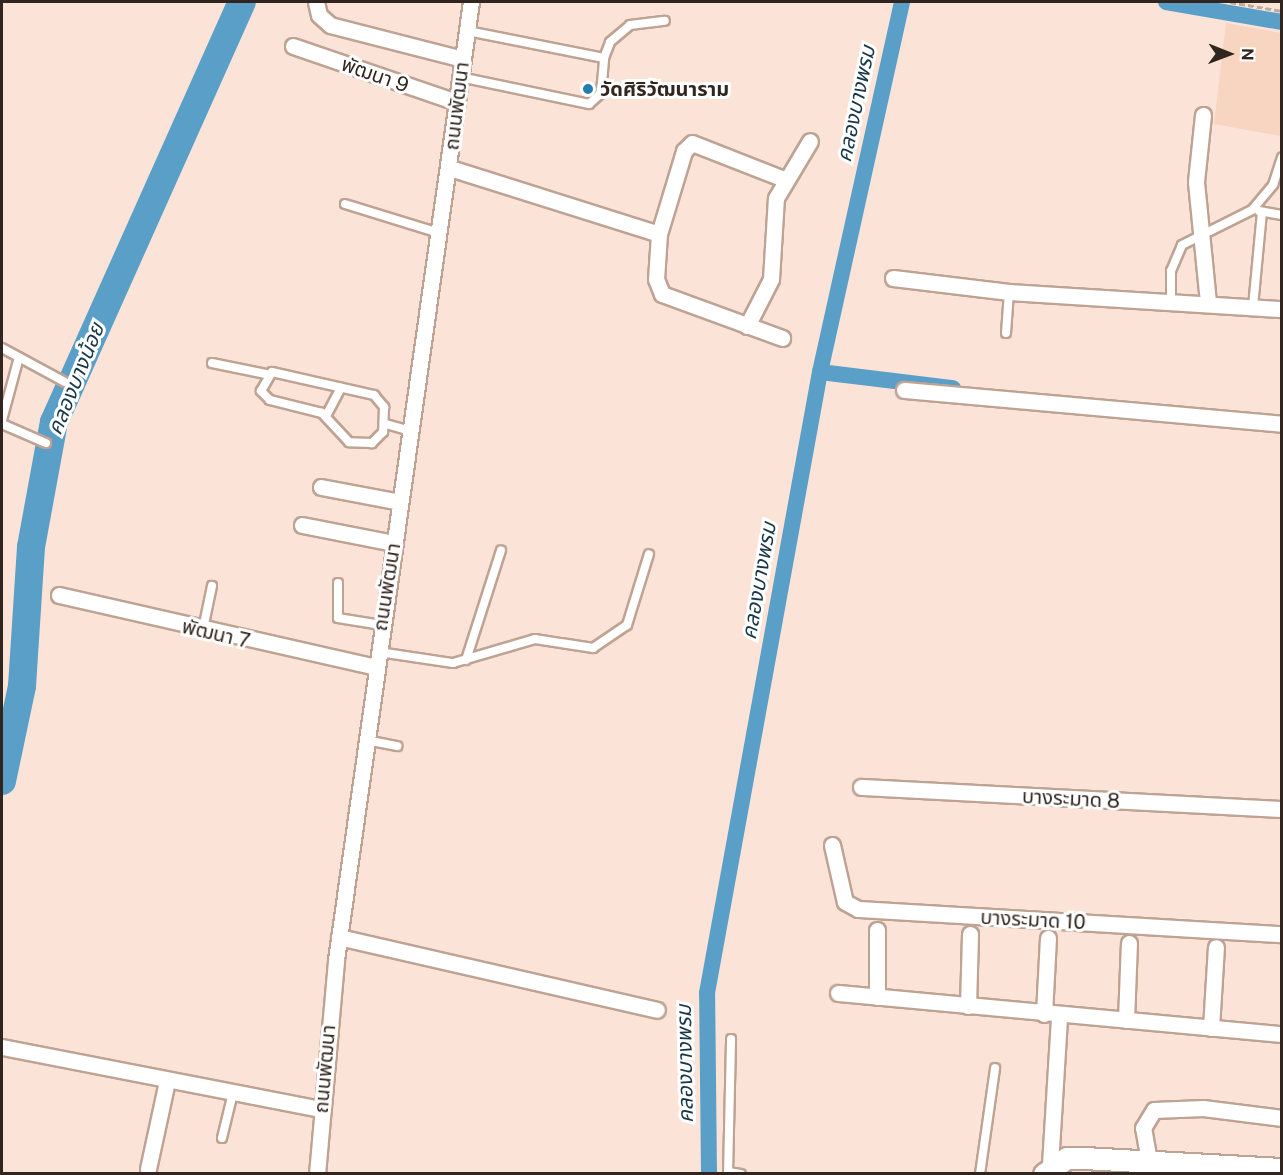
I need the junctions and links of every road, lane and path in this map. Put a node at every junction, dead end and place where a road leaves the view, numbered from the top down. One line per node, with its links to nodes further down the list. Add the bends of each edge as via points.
1 (316, 2): 9 (street, via 330,25)
2 (471, 2): 6 (street, ถนนพัฒนา)
3 (1230, 2): 4 (path)
4 (1281, 11)
5 (665, 21): 8 (lane, via 630,25 610,42)
6 (468, 31): 8 (lane); 9 (street, ถนนพัฒนา)
7 (293, 46): 11 (street, พัฒนา 9)
8 (604, 58): 10 (lane, via 600,94 589,104)
9 (462, 59): 10 (street, ถนนพัฒนา)
10 (460, 77): 11 (street, ถนนพัฒนา)
11 (457, 102): 15 (street, ถนนพัฒนา)
12 (1203, 115): 23 (street, via 1196,182)
13 (810, 141): 16 (street)
14 (1281, 157): 18 (lane, via 1273,185)
15 (450, 168): 21 (street, ถนนพัฒนา); 22 (street)
16 (784, 179): 22 (street, via 692,143 684,151); 30 (street, via 774,204 771,279)
17 (345, 204): 21 (lane)
18 (1252, 210): 19 (lane); 23 (lane)
19 (1263, 212): 20 (lane); 28 (lane)
20 (1281, 215)
21 (439, 233): 44 (street, ถนนพัฒนา)
22 (659, 234): 30 (street, via 656,279 662,294)
23 (1205, 235): 26 (lane, via 1182,245 1174,256); 27 (street)
24 (893, 278): 25 (street)
25 (1009, 292): 26 (street); 31 (lane)
26 (1171, 302): 27 (street)
27 (1208, 303): 28 (street)
28 (1253, 307): 29 (street)
29 (1281, 309)
30 (747, 326): 32 (street)
31 (1006, 333)
32 (782, 338)
33 (2, 348): 34 (lane)
34 (19, 357): 37 (lane); 41 (lane)
35 (212, 363): 36 (lane)
36 (267, 374): 38 (lane); 40 (lane, via 264,396)
37 (65, 382)
38 (341, 388): 40 (lane); 42 (lane, via 382,400)
39 (904, 390): 43 (street)
40 (326, 416): 42 (lane, via 342,436 358,444 378,440)
41 (2, 422): 45 (lane)
42 (386, 424): 44 (lane)
43 (1281, 424)
44 (410, 430): 47 (street, ถนนพัฒนา)
45 (46, 443)
46 (321, 487): 47 (street)
47 (400, 502): 49 (street, ถนนพัฒนา)
48 (302, 525): 49 (street)
49 (394, 543): 55 (street, ถนนพัฒนา)
50 (501, 550): 58 (lane)
51 (649, 554): 58 (lane, via 627,625 593,648 516,641)
52 (338, 583): 55 (lane, via 338,618)
53 (212, 586): 56 (lane)
54 (59, 594): 56 (street, พัฒนา 7)
55 (381, 625): 57 (street, ถนนพัฒนา)
56 (203, 631): 57 (street, พัฒนา 7)
57 (376, 659): 58 (lane); 59 (street, ถนนพัฒนา)
58 (466, 660)
59 (365, 740): 60 (lane); 67 (street, ถนนพัฒนา)
60 (397, 746)
61 (861, 787): 62 (street, บางระมาด 8)
62 (1281, 809)
63 (832, 845): 66 (street, บางระมาด 10, via 846,902 858,909)
64 (877, 930): 72 (street)
65 (970, 934): 73 (street)
66 (1281, 934)
67 (339, 937): 74 (street); 84 (street, ถนนพัฒนา)
68 (1048, 938): 75 (street)
69 (1129, 943): 76 (street)
70 (1216, 947): 77 (street)
71 (838, 993): 72 (street)
72 (877, 997): 73 (street)
73 (968, 1006): 75 (street)
74 (657, 1010)
75 (1052, 1015): 76 (street); 90 (street)
76 (1126, 1020): 77 (street)
77 (1211, 1028): 78 (street)
78 (1281, 1035)
79 (731, 1039): 92 (lane)
80 (2, 1047): 82 (street)
81 (995, 1068): 94 (lane)
82 (167, 1081): 83 (street); 89 (street)
83 (233, 1093): 84 (street); 86 (lane)
84 (321, 1109): 91 (street, ถนนพัฒนา)
85 (1281, 1118): 87 (street, via 1214,1109 1154,1110 1143,1128)
86 (222, 1138)
87 (1149, 1161): 88 (street); 90 (street, via 1067,1158)
88 (1281, 1168)
89 (148, 1169)
90 (1047, 1169)
91 (317, 1173)
92 (728, 1173): 93 (lane)
93 (741, 1173)
94 (980, 1173)

